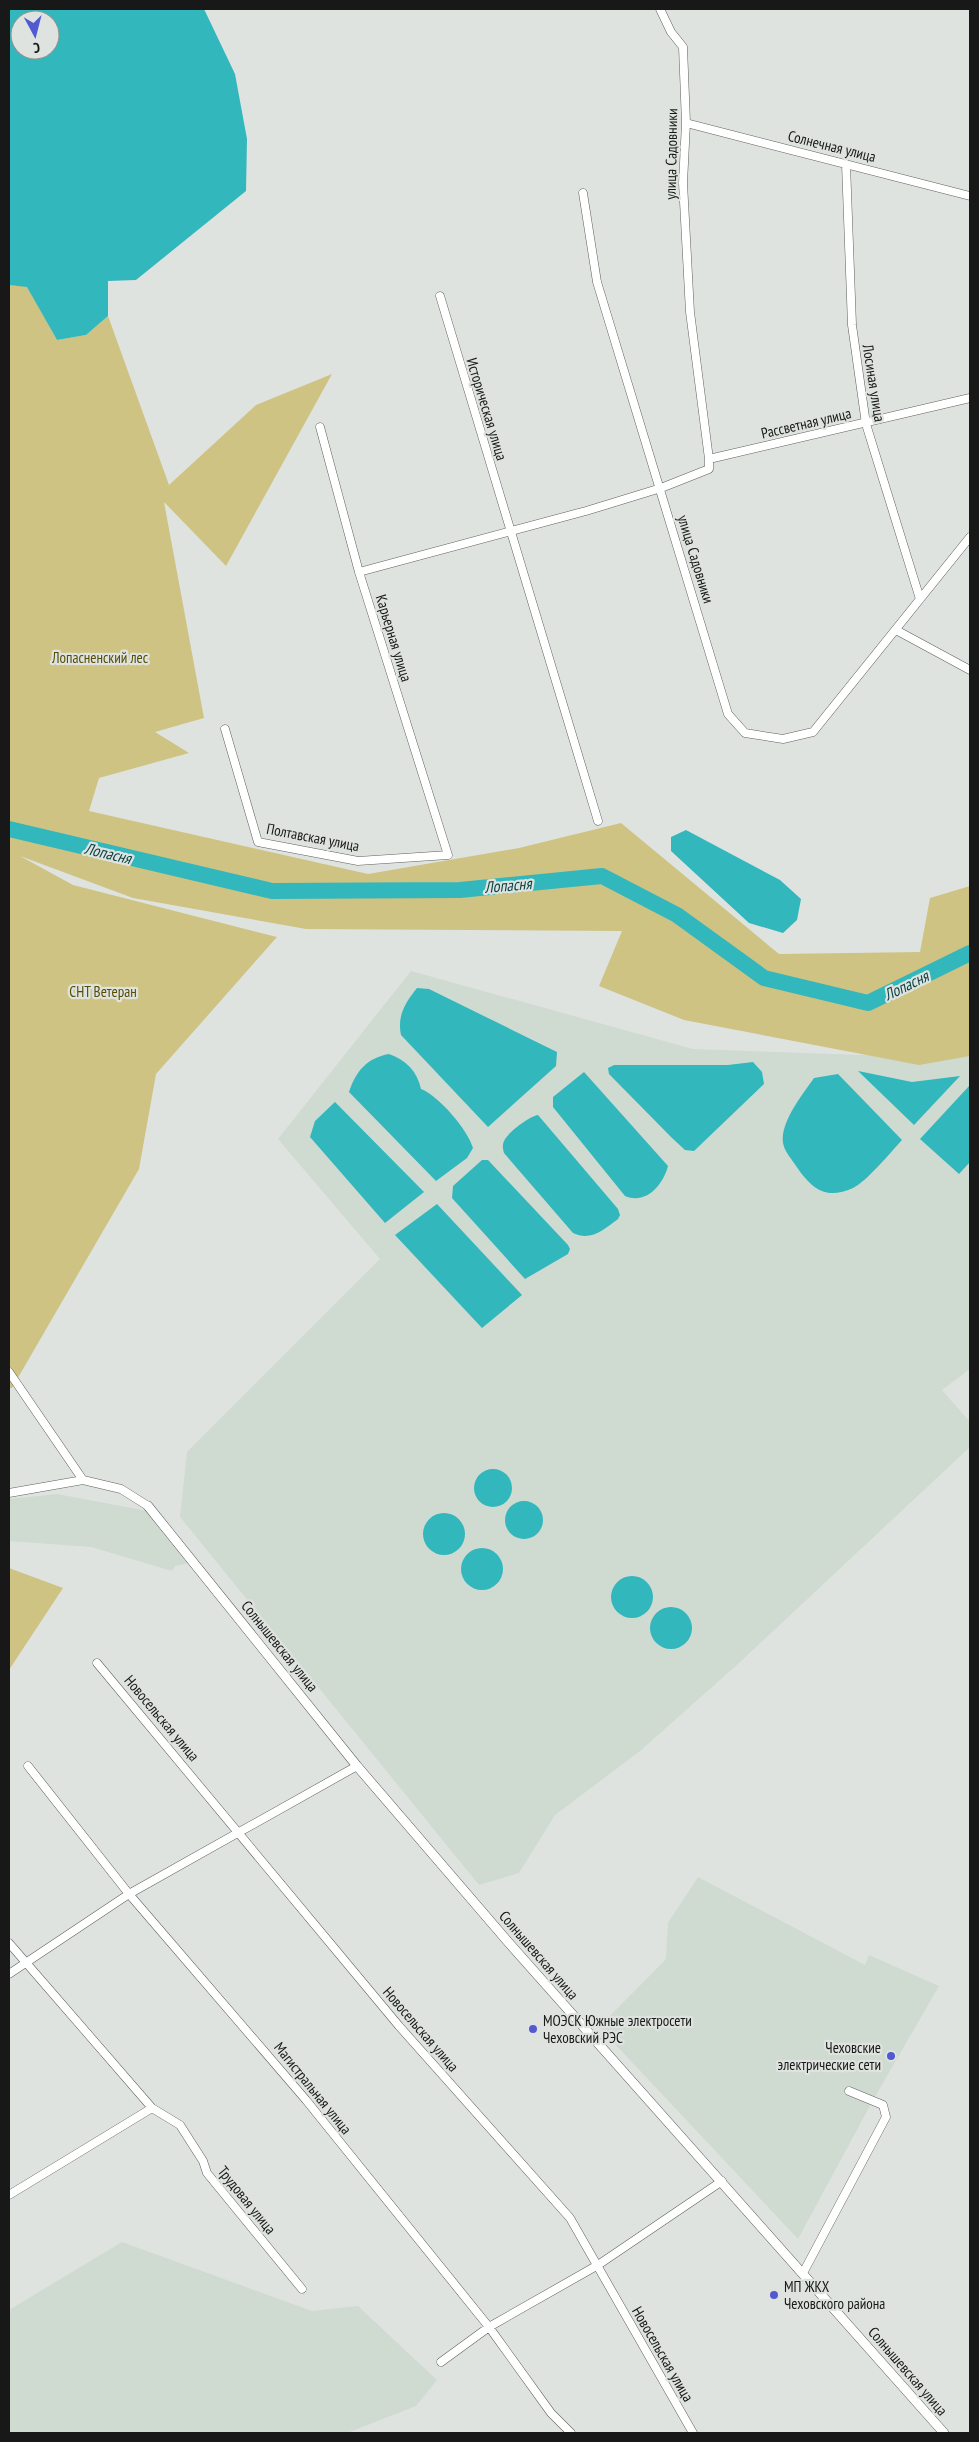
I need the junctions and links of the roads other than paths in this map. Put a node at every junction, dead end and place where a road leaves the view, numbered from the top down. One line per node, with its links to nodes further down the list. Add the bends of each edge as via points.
1 (660, 9): 2 (street, улица Садовники, via 683,47)
2 (686, 123): 3 (street, Солнечная улица); 10 (street, улица Садовники, via 683,183 690,312)
3 (846, 164): 5 (street, Солнечная улица); 8 (street, Лосиная улица, via 852,325)
4 (583, 193): 11 (street, улица Садовники, via 597,282)
5 (970, 196)
6 (440, 296): 12 (street, Историческая улица)
7 (970, 398): 8 (street, Рассветная улица)
8 (866, 424): 10 (street, Рассветная улица); 15 (street, Лосиная улица)
9 (320, 428): 14 (street, Карьерная улица)
10 (709, 459): 11 (street, via 709,469)
11 (660, 488): 12 (street); 16 (street, улица Садовники, via 728,714 745,733 783,738 813,732)
12 (509, 530): 14 (street); 19 (street, Историческая улица)
13 (970, 537): 15 (street, улица Садовники)
14 (359, 572): 20 (street, Карьерная улица)
15 (920, 599): 16 (street, улица Садовники)
16 (896, 630): 17 (street)
17 (970, 670)
18 (226, 729): 20 (street, Полтавская улица, via 258,842 358,861)
19 (598, 821)
20 (448, 854)
21 (9, 1372): 22 (street)
22 (82, 1480): 23 (street); 24 (street, via 122,1489)
23 (9, 1493)
24 (148, 1506): 27 (street, Солнышевская улица)
25 (97, 1663): 28 (street, Новосельская улица)
26 (28, 1766): 29 (street, Магистральная улица)
27 (357, 1766): 28 (street); 35 (street, Солнышевская улица, via 416,1831 512,1947)
28 (240, 1833): 29 (street); 37 (street, Новосельская улица, via 399,2026 570,2218)
29 (129, 1894): 31 (street); 40 (street, Магистральная улица, via 269,2056)
30 (9, 1943): 31 (street, Трудовая улица)
31 (25, 1964): 32 (street); 34 (street, Трудовая улица)
32 (9, 1974)
33 (849, 2091): 38 (street, via 883,2105 886,2117)
34 (152, 2108): 36 (street); 39 (street, Трудовая улица, via 180,2125 207,2173)
35 (722, 2181): 37 (street); 38 (street, Солнышевская улица)
36 (9, 2195)
37 (598, 2265): 40 (street); 43 (street, Новосельская улица, via 648,2359)
38 (803, 2272): 44 (street, Солнышевская улица)
39 (302, 2289)
40 (489, 2326): 41 (street); 42 (street, Магистральная улица, via 551,2413)
41 (441, 2362)
42 (571, 2433)
43 (693, 2433)
44 (944, 2433)

